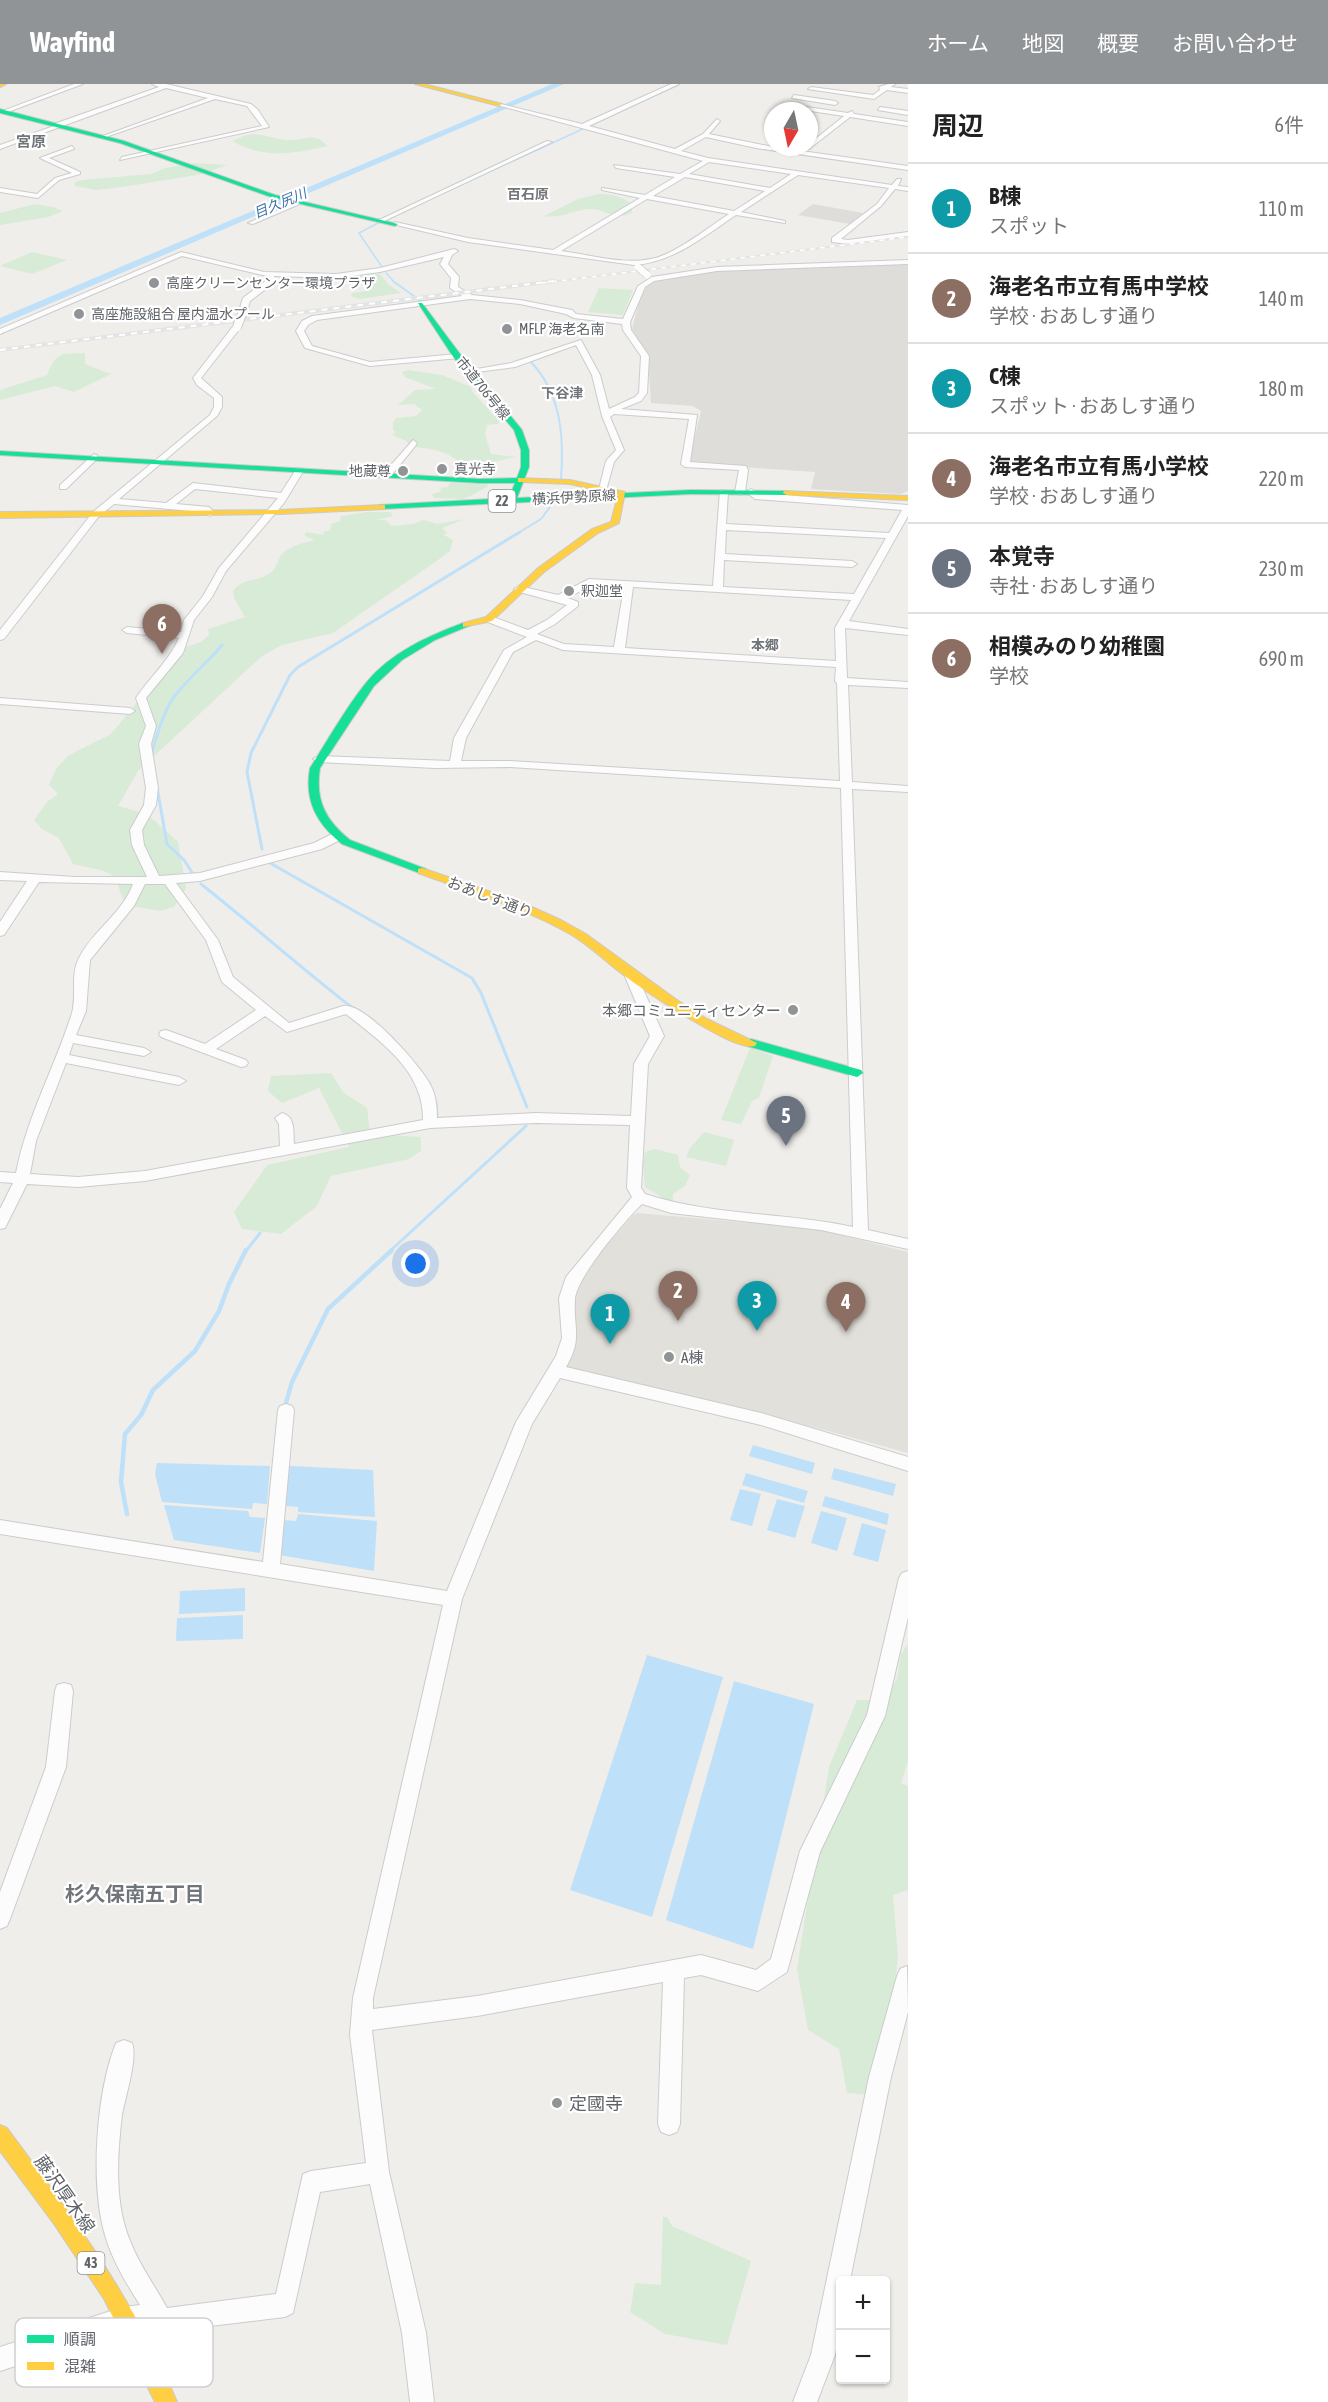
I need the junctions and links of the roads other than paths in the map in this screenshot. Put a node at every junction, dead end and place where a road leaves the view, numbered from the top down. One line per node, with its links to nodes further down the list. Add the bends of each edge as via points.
1 (80, 84): 24 (street)
2 (155, 84): 6 (street)
3 (418, 84): 18 (street)
4 (676, 84): 29 (street)
5 (834, 84): 10 (street)
6 (168, 85): 12 (street); 28 (street)
7 (889, 86): 8 (street); 11 (street); 14 (street)
8 (876, 87)
9 (811, 88): 10 (street)
10 (825, 90): 14 (street); 16 (street)
11 (908, 91)
12 (216, 97): 31 (street); 39 (street, via 249,105 266,127)
13 (794, 97): 16 (street)
14 (874, 97): 15 (street); 23 (street, via 866,103)
15 (886, 98)
16 (812, 99): 17 (street); 19 (street)
17 (808, 102)
18 (499, 104): 29 (street)
19 (843, 104)
20 (861, 106): 25 (street)
21 (870, 108): 23 (street)
22 (818, 111): 25 (street)
23 (908, 111)
24 (2, 112): 28 (street)
25 (849, 115): 27 (street); 32 (street)
26 (705, 119): 30 (street, via 721,121)
27 (908, 124)
28 (58, 126): 31 (street); 35 (street)
29 (584, 126): 37 (street)
30 (705, 135): 34 (street); 37 (street)
31 (105, 137): 39 (street)
32 (818, 141)
33 (549, 142): 55 (street)
34 (764, 144)
35 (2, 145)
36 (72, 148): 50 (street, via 43,158 78,172 57,179 38,196)
37 (676, 151): 42 (street)
38 (818, 152): 45 (street)
39 (151, 153): 41 (street); 53 (street)
40 (803, 156): 44 (street)
41 (122, 159)
42 (708, 160): 44 (street); 46 (street)
43 (616, 166): 46 (street)
44 (796, 168): 47 (street); 51 (street)
45 (908, 170): 47 (street)
46 (683, 176): 51 (street); 52 (street)
47 (896, 187): 49 (street); 59 (street, via 836,240 852,242)
48 (604, 189): 52 (street)
49 (908, 189)
50 (0, 190)
51 (771, 190): 54 (street)
52 (645, 196): 54 (street); 61 (street)
53 (298, 203): 55 (street); 57 (street)
54 (735, 213): 56 (street); 64 (street, via 669,255)
55 (380, 221): 58 (street)
56 (783, 222)
57 (251, 223)
58 (395, 224): 60 (street)
59 (908, 234)
60 (467, 238): 61 (street); 62 (street)
61 (554, 252): 64 (street)
62 (449, 254): 65 (street, via 356,275); 67 (street, via 444,264 455,277 454,288)
63 (907, 261): 66 (street, via 717,268)
64 (636, 265): 66 (street, bridge)
65 (270, 275): 70 (street, via 181,254); 77 (street, bridge, via 272,280 246,300 237,327 197,378 200,385 218,396 219,407)
66 (649, 277): 69 (street, via 638,291)
67 (470, 297): 68 (street); 69 (street)
68 (420, 304): 71 (street, 市道706号線); 71 (street, via 315,318 304,322 300,331 309,348 370,364)
69 (626, 322): 73 (street, via 627,330 645,356 643,393)
70 (0, 332)
71 (457, 356): 72 (street, 市道706号線)
72 (469, 371): 73 (street, via 512,365 578,342 596,375); 80 (street, 市道706号線, via 518,430 525,450)
73 (609, 413): 82 (street, via 620,450 610,461); 84 (street, via 693,417 685,464 743,468)
74 (413, 443): 79 (street)
75 (0, 453): 76 (street)
76 (94, 458): 77 (street); 81 (street)
77 (160, 461): 78 (street); 89 (street)
78 (300, 470): 79 (street); 86 (street)
79 (387, 475): 80 (street)
80 (522, 480): 82 (street); 88 (street)
81 (63, 487)
82 (602, 487): 85 (street)
83 (723, 492): 84 (street, 横浜伊勢原線 / 22); 85 (street, 横浜伊勢原線 / 22); 96 (street)
84 (745, 492): 87 (street, 横浜伊勢原線 / 22); 95 (street)
85 (621, 494): 88 (street, 横浜伊勢原線 / 22); 103 (street, おあしす通り, via 615,523 595,531)
86 (284, 496): 90 (street, via 193,486); 91 (street)
87 (908, 498)
88 (512, 500): 91 (street, 横浜伊勢原線 / 22)
89 (111, 501): 90 (street); 94 (street)
90 (168, 506): 93 (street, via 206,509)
91 (272, 512): 93 (street, 横浜伊勢原線 / 22); 110 (street, via 228,562 189,620)
92 (0, 513): 94 (street, 横浜伊勢原線 / 22)
93 (210, 513): 94 (street, 横浜伊勢原線 / 22)
94 (96, 514): 112 (street)
95 (906, 515): 98 (street)
96 (722, 527): 98 (street); 99 (street)
97 (908, 532): 98 (street)
98 (894, 533): 104 (street)
99 (720, 557): 100 (street); 102 (street)
100 (852, 564)
101 (629, 584): 102 (street); 105 (street, via 589,582); 113 (street)
102 (718, 588): 104 (street)
103 (519, 589): 105 (street); 106 (street, おあしす通り)
104 (858, 597): 107 (street)
105 (558, 598): 111 (street, via 574,604)
106 (489, 619): 111 (street); 119 (street, おあしす通り, via 432,638 399,658 370,684)
107 (843, 622): 109 (street); 114 (street)
108 (128, 630): 110 (street)
109 (908, 632)
110 (185, 636): 126 (street, via 178,653 141,698 151,726 145,744 152,788 150,805 136,830 138,845)
111 (531, 636): 113 (street, via 556,646); 120 (street, via 509,650 460,738)
112 (0, 637)
113 (619, 651): 114 (street)
114 (839, 664): 115 (street)
115 (840, 681): 116 (street); 121 (street)
116 (908, 685)
117 (0, 701): 118 (street)
118 (130, 711)
119 (319, 759): 120 (street); 123 (street, おあしす通り, via 311,778 315,808)
120 (455, 765): 121 (street, via 510,764)
121 (845, 784): 122 (street); 137 (street)
122 (908, 789)
123 (338, 836): 126 (street, via 318,846 230,870); 129 (street, おあしす通り, via 368,852 554,922)
124 (0, 876): 125 (street)
125 (34, 880): 127 (street); 128 (street)
126 (162, 880): 127 (street); 130 (street, via 212,940 227,979)
127 (140, 881): 132 (street, via 129,908 83,961 82,994)
128 (0, 932)
129 (630, 974): 137 (street, via 729,1035); 140 (street, おあしす通り, via 657,1036 641,1064)
130 (265, 1010): 133 (street); 141 (street, via 287,1028 348,1009 394,1046 426,1086 432,1110)
131 (166, 1034): 133 (street)
132 (68, 1038): 134 (street); 135 (street)
133 (205, 1050): 136 (street)
134 (144, 1052)
135 (60, 1058): 138 (street); 144 (street, via 29,1141)
136 (241, 1063)
137 (857, 1073): 147 (street)
138 (179, 1081)
139 (282, 1118): 142 (street, via 286,1123)
140 (639, 1121): 141 (street, via 536,1118); 145 (street, おあしす通り, via 634,1188)
141 (430, 1123): 142 (street)
142 (287, 1150): 144 (street, via 145,1176 78,1182)
143 (0, 1177): 144 (street)
144 (22, 1180): 146 (street)
145 (640, 1198): 147 (street, via 671,1208); 149 (street, via 574,1277 567,1298 570,1338)
146 (0, 1224)
147 (861, 1232): 148 (street)
148 (908, 1244)
149 (557, 1371): 151 (street, via 761,1419); 155 (street, via 524,1422)
150 (286, 1410): 153 (street)
151 (908, 1464)
152 (0, 1527): 153 (street)
153 (271, 1569): 155 (street)
154 (908, 1578): 159 (street, via 876,1716 810,1851 780,1965 758,1981 701,1965)
155 (453, 1599): 161 (street, via 363,1998)
156 (64, 1691): 157 (street, via 56,1767)
157 (6, 1884): 158 (street)
158 (0, 1919)
159 (674, 1971): 161 (street, via 477,2006); 163 (street)
160 (907, 1976): 174 (street, via 880,2078 823,2355)
161 (362, 2021): 165 (street)
162 (124, 2051): 167 (street, via 113,2099 110,2213 117,2237)
163 (669, 2124)
164 (0, 2135): 166 (street, 藤沢厚木線 / 43, via 61,2217 111,2292)
165 (378, 2172): 168 (street, via 311,2182 285,2305); 173 (street, via 414,2333)
166 (123, 2318)
167 (160, 2318)
168 (178, 2318)
169 (15, 2354): 170 (street)
170 (0, 2359)
171 (158, 2387): 172 (street, 藤沢厚木線 / 43)
172 (166, 2402)
173 (422, 2402)
174 (805, 2402)

